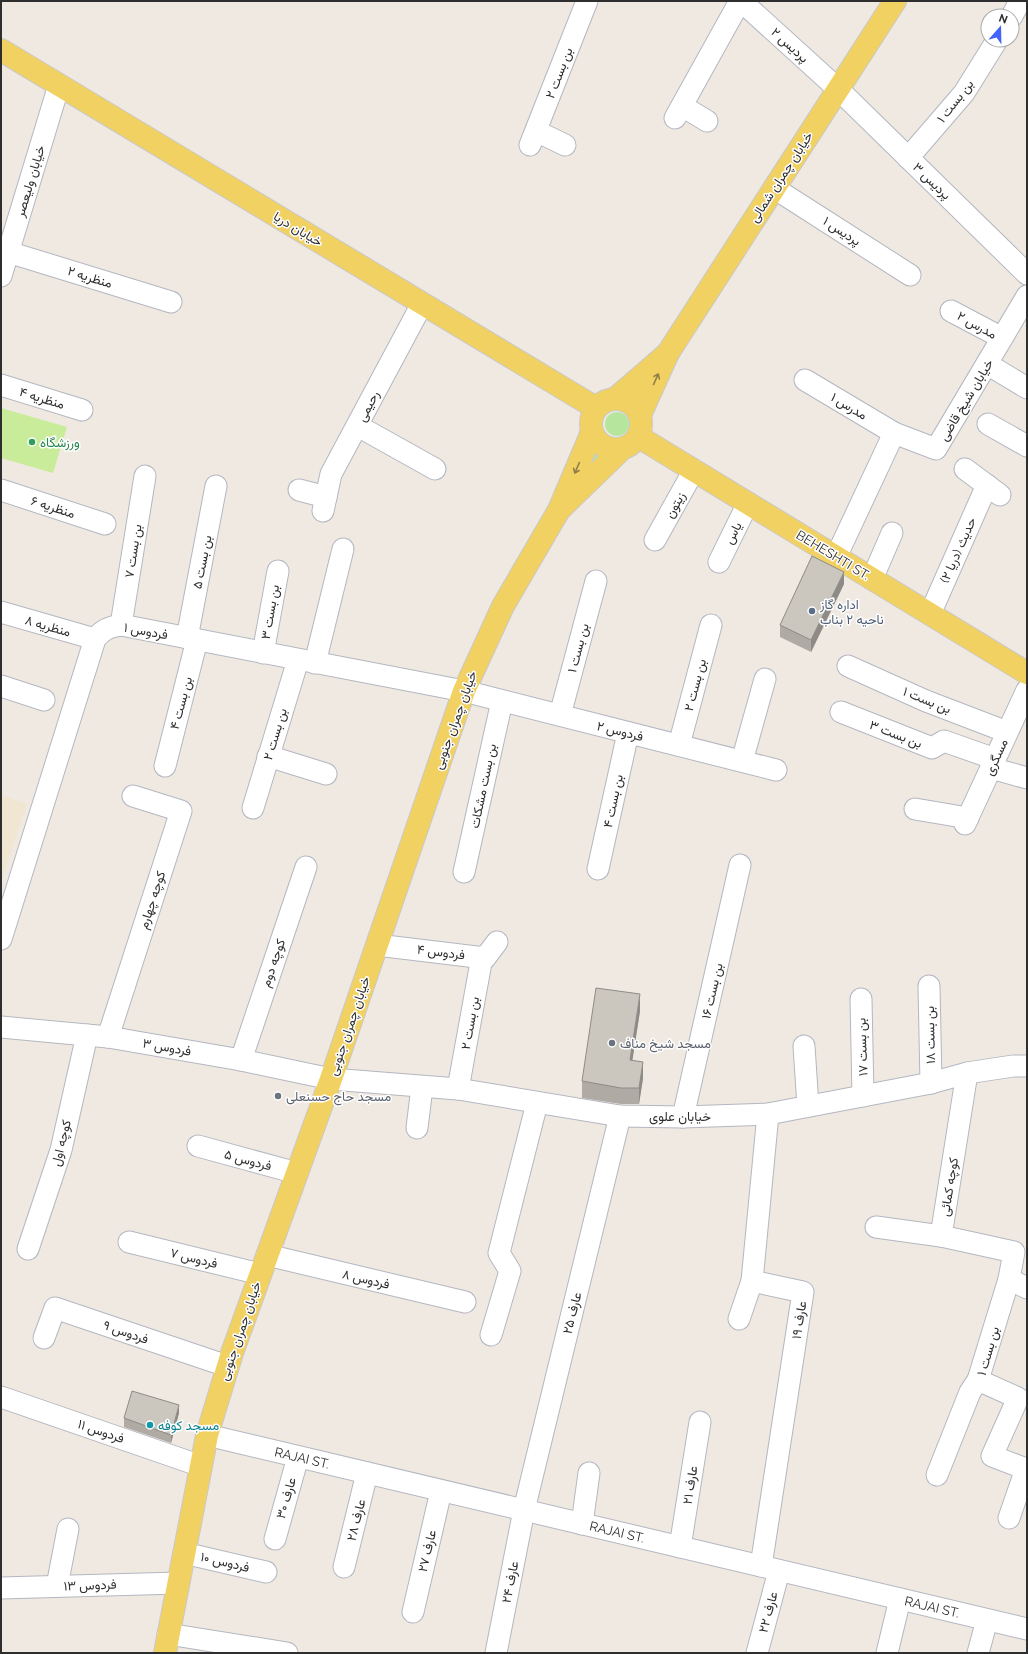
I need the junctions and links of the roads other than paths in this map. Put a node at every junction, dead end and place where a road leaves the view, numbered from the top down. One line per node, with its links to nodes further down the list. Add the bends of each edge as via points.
1 (587, 1): 9 (street, بن بست ۲, via 533,138)
2 (741, 1): 7 (street, پردیس ۲); 8 (street, via 679,112)
3 (895, 1): 7 (main road, خیابان چمران شمالی)
4 (992, 48): 10 (street, بن بست ۱, via 964,93)
5 (1, 50): 6 (main road, خیابان دریا)
6 (58, 85): 12 (street, خیابان ولیعصر); 18 (main road, خیابان دریا)
7 (838, 89): 10 (street, پردیس ۳); 11 (main road, خیابان چمران شمالی)
8 (707, 121)
9 (565, 145)
10 (908, 158): 13 (street, پردیس ۳)
11 (774, 188): 14 (street, پردیس ۱); 21 (main road, خیابان چمران شمالی)
12 (8, 252): 15 (street, خیابان ولیعصر); 17 (street, منظریه ۲)
13 (1027, 274)
14 (910, 275)
15 (1, 276)
16 (1027, 296): 20 (street, خیابان شیخ قاضی)
17 (171, 302)
18 (422, 304): 27 (main road, خیابان دریا); 31 (street, رحیمی)
19 (951, 311): 20 (street, مدرس ۲)
20 (1002, 338): 22 (street, خیابان شیخ قاضی)
21 (668, 353): 26 (main road, خیابان چمران شمالی); 29 (main road, خیابان چمران شمالی, one-way to 21)
22 (987, 364): 25 (street); 33 (street, خیابان شیخ قاضی, via 936,449)
23 (805, 380): 33 (street, مدرس ۱)
24 (1, 385): 28 (street, منظریه ۴)
25 (1027, 388)
26 (616, 398): 27 (main road, via 601,403); 29 (main road, via 631,403)
27 (596, 408): 32 (main road, via 592,416)
28 (82, 410)
29 (640, 415): 34 (main road, via 641,430)
30 (988, 424): 35 (street)
31 (358, 426): 36 (street); 42 (street, رحیمی, via 331,474 325,504)
32 (592, 432): 34 (main road, via 601,445 614,450); 44 (main road, خیابان چمران جنوبی, one-way to 44)
33 (894, 433): 49 (street)
34 (630, 443): 37 (main road, BEHESHTI ST.); 44 (main road, خیابان چمران جنوبی)
35 (1027, 446)
36 (435, 469)
37 (694, 470): 43 (main road, BEHESHTI ST.); 47 (street, زیتون)
38 (965, 470): 55 (street, حدیث (دریا ۲), via 994,490)
39 (145, 476): 56 (street, بن بست ۷)
40 (216, 486): 59 (street, بن بست ۵)
41 (1, 490): 45 (street, منظریه ۶)
42 (299, 490)
43 (748, 503): 49 (main road, BEHESHTI ST.); 50 (street, یاس)
44 (559, 510): 67 (main road, خیابان چمران جنوبی, via 502,606)
45 (105, 524)
46 (892, 533): 52 (street)
47 (655, 540)
48 (343, 549): 61 (street)
49 (836, 557): 52 (main road, BEHESHTI ST.)
50 (718, 562)
51 (278, 571): 60 (street, بن بست ۳)
52 (872, 579): 55 (main road, BEHESHTI ST.)
53 (596, 581): 71 (street, بن بست ۱)
54 (1, 612): 58 (street, منظریه ۸)
55 (930, 614): 63 (main road, BEHESHTI ST.)
56 (121, 625): 58 (street, فردوس ۱, via 101,632); 59 (street, فردوس ۱)
57 (712, 625): 74 (street, بن بست ۲)
58 (95, 639): 89 (street)
59 (192, 639): 60 (street, فردوس ۱); 78 (street, بن بست ۴)
60 (263, 653): 61 (street, فردوس ۱)
61 (306, 662): 67 (street, فردوس ۱); 75 (street, بن بست ۲)
62 (848, 666): 72 (street, بن بست ۱, via 926,701)
63 (1027, 673)
64 (765, 679): 76 (street)
65 (1, 686): 68 (street)
66 (1027, 690): 72 (street, مسگری)
67 (464, 691): 69 (street, فردوس ۲); 91 (main road, خیابان چمران جنوبی)
68 (44, 700)
69 (502, 701): 71 (street, فردوس ۲); 88 (street, بن بست مشکات)
70 (841, 712): 77 (street, بن بست ۳, via 932,748 944,741)
71 (560, 715): 73 (street, فردوس ۲)
72 (1007, 732): 77 (street, مسگری)
73 (628, 733): 74 (street, فردوس ۲); 87 (street, بن بست ۴)
74 (679, 745): 76 (street, فردوس ۲)
75 (268, 756): 80 (street); 83 (street, بن بست ۲)
76 (742, 761): 79 (street, فردوس ۲)
77 (993, 763): 81 (street); 84 (street, مسگری, via 966,821)
78 (165, 766)
79 (776, 770)
80 (326, 774)
81 (1027, 778)
82 (133, 796): 97 (street, کوچه چهارم, via 181,811)
83 (253, 808)
84 (915, 809)
85 (740, 865): 111 (street, بن بست ۱۶)
86 (306, 867): 99 (street, کوچه دوم)
87 (598, 869)
88 (464, 872)
89 (1, 939)
90 (497, 942): 92 (street, فردوس ۴, via 485,958)
91 (378, 945): 92 (street, فردوس ۴); 102 (main road, خیابان چمران جنوبی)
92 (482, 957): 105 (street, بن بست ۲)
93 (929, 986): 103 (street, بن بست ۱۸)
94 (861, 999): 106 (street, بن بست ۱۷)
95 (1, 1027): 96 (street, فردوس ۳)
96 (87, 1035): 97 (street, فردوس ۳); 118 (street, کوچه اول, via 61,1150)
97 (108, 1037): 99 (street, فردوس ۳)
98 (804, 1046): 108 (street)
99 (241, 1060): 102 (street, فردوس ۳)
100 (1027, 1066): 101 (street, خیابان علوی)
101 (967, 1073): 103 (street, خیابان علوی); 116 (street, کوچه کمائی)
102 (332, 1079): 104 (street, خیابان علوی); 114 (main road, خیابان چمران جنوبی)
103 (931, 1083): 106 (street, خیابان علوی)
104 (422, 1087): 105 (street, خیابان علوی); 112 (street)
105 (458, 1090): 107 (street, خیابان علوی)
106 (864, 1096): 108 (street, خیابان علوی)
107 (537, 1102): 110 (street, خیابان علوی); 124 (street, via 499,1253 510,1271)
108 (808, 1106): 109 (street, خیابان علوی)
109 (768, 1114): 111 (street, خیابان علوی); 120 (street)
110 (620, 1116): 111 (street, خیابان علوی); 137 (street, عارف ۲۵)
111 (683, 1117)
112 (417, 1128)
113 (198, 1146): 114 (street, فردوس ۵)
114 (297, 1174): 119 (main road, خیابان چمران جنوبی)
115 (876, 1227): 116 (street)
116 (941, 1236): 121 (street, بن بست ۱, via 1014,1252)
117 (128, 1242): 119 (street, فردوس ۷)
118 (28, 1249)
119 (263, 1265): 122 (street, فردوس ۸); 126 (main road, خیابان چمران جنوبی)
120 (752, 1281): 123 (street); 145 (street, عارف ۱۹, via 804,1292)
121 (1018, 1284): 127 (street, بن بست ۱)
122 (465, 1302)
123 (738, 1319)
124 (490, 1335)
125 (44, 1338): 126 (street, فردوس ۹, via 54,1308)
126 (227, 1366): 130 (main road, خیابان چمران جنوبی)
127 (978, 1380): 135 (street, via 970,1392); 138 (street, بن بست ۱, via 1018,1398 992,1456 1026,1469)
128 (1, 1397): 132 (street, فردوس ۱۱)
129 (700, 1422): 142 (street, عارف ۲۱)
130 (207, 1435): 131 (street, RAJAI ST.); 132 (main road, خیابان چمران جنوبی)
131 (298, 1457): 134 (street, RAJAI ST.); 141 (street, عارف ۳۰)
132 (201, 1466): 143 (main road, خیابان چمران جنوبی)
133 (589, 1472): 139 (street)
134 (367, 1473): 136 (street, RAJAI ST.); 144 (street, عارف ۲۸)
135 (937, 1475)
136 (441, 1491): 137 (street, RAJAI ST.); 151 (street, عارف ۲۷)
137 (524, 1510): 139 (street, RAJAI ST.); 156 (street, عارف ۲۴)
138 (1009, 1518)
139 (582, 1524): 142 (street, RAJAI ST.)
140 (68, 1529): 148 (street)
141 (275, 1539)
142 (680, 1547): 145 (street, RAJAI ST.)
143 (184, 1553): 146 (street, فردوس ۱۰); 147 (main road, خیابان چمران جنوبی)
144 (344, 1567)
145 (770, 1569): 150 (street, RAJAI ST.); 157 (street, عارف ۲۲)
146 (266, 1572)
147 (178, 1583): 148 (street, فردوس ۱۳); 154 (main road, خیابان چمران جنوبی)
148 (57, 1586): 149 (street, فردوس ۱۳)
149 (1, 1588)
150 (900, 1599): 152 (street, RAJAI ST.); 158 (street)
151 (413, 1612)
152 (986, 1620): 153 (street, RAJAI ST.); 159 (street)
153 (1027, 1629)
154 (166, 1643): 155 (street)
155 (287, 1653)
156 (496, 1653)
157 (757, 1653)
158 (887, 1653)
159 (978, 1653)

